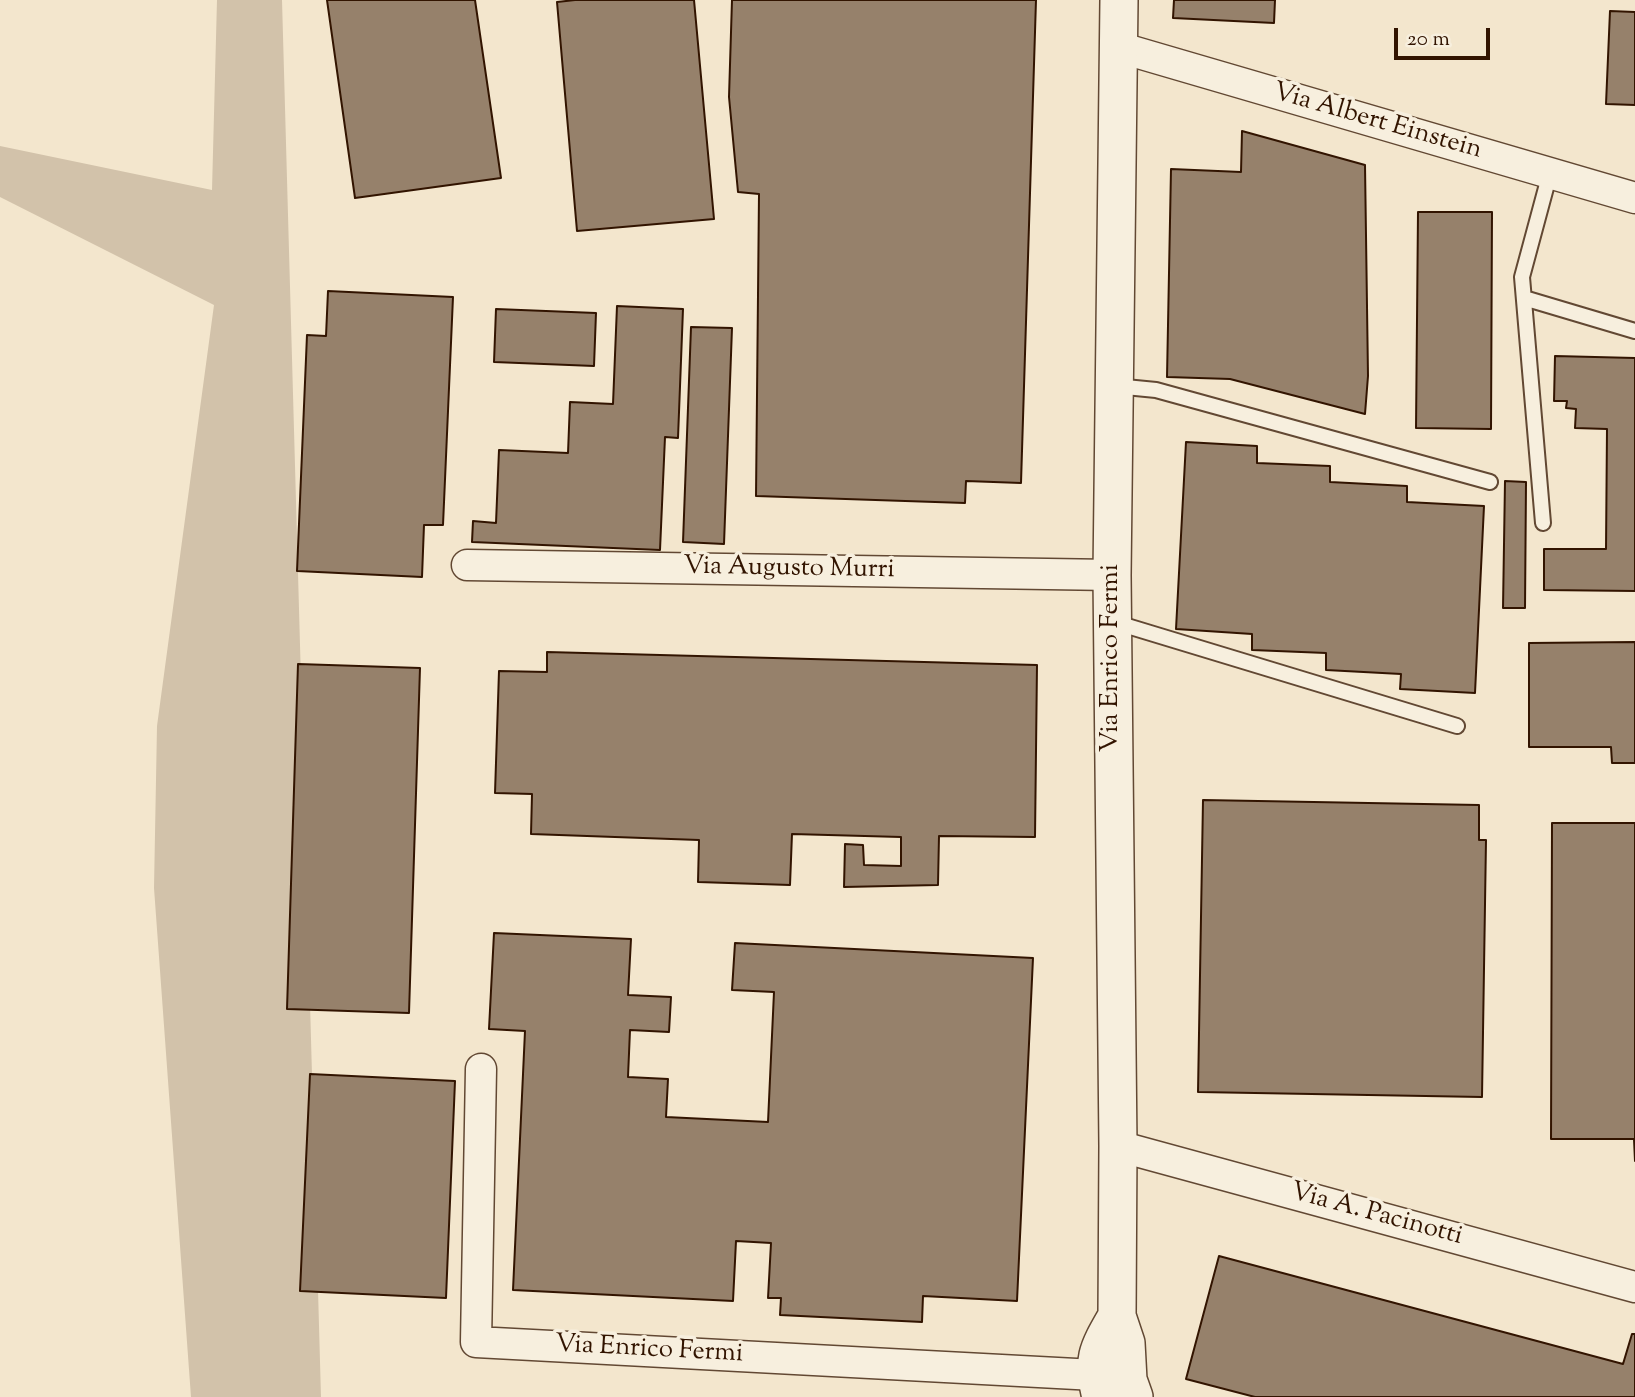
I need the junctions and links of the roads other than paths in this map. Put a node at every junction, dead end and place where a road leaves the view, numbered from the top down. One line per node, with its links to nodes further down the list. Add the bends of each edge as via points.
1 (1119, 0): 2 (street, Via Enrico Fermi)
2 (1118, 47): 3 (street, Via Albert Einstein); 7 (street, Via Enrico Fermi)
3 (1550, 173): 4 (street, Via Albert Einstein); 5 (lane, via 1522,277)
4 (1635, 198)
5 (1524, 298): 6 (lane); 9 (lane)
6 (1635, 331)
7 (1113, 385): 8 (lane, via 1156,390); 11 (street, Via Enrico Fermi)
8 (1490, 482)
9 (1543, 523)
10 (467, 565): 11 (street, Via Augusto Murri)
11 (1112, 575): 12 (street, Via Enrico Fermi)
12 (1112, 622): 13 (lane); 15 (street, Via Enrico Fermi)
13 (1457, 726)
14 (481, 1069): 17 (street, Via Enrico Fermi, via 476,1342)
15 (1118, 1146): 16 (street, Via A. Pacinotti); 17 (street, Via Enrico Fermi, via 1117,1316 1126,1343)
16 (1635, 1287)
17 (1115, 1387)

